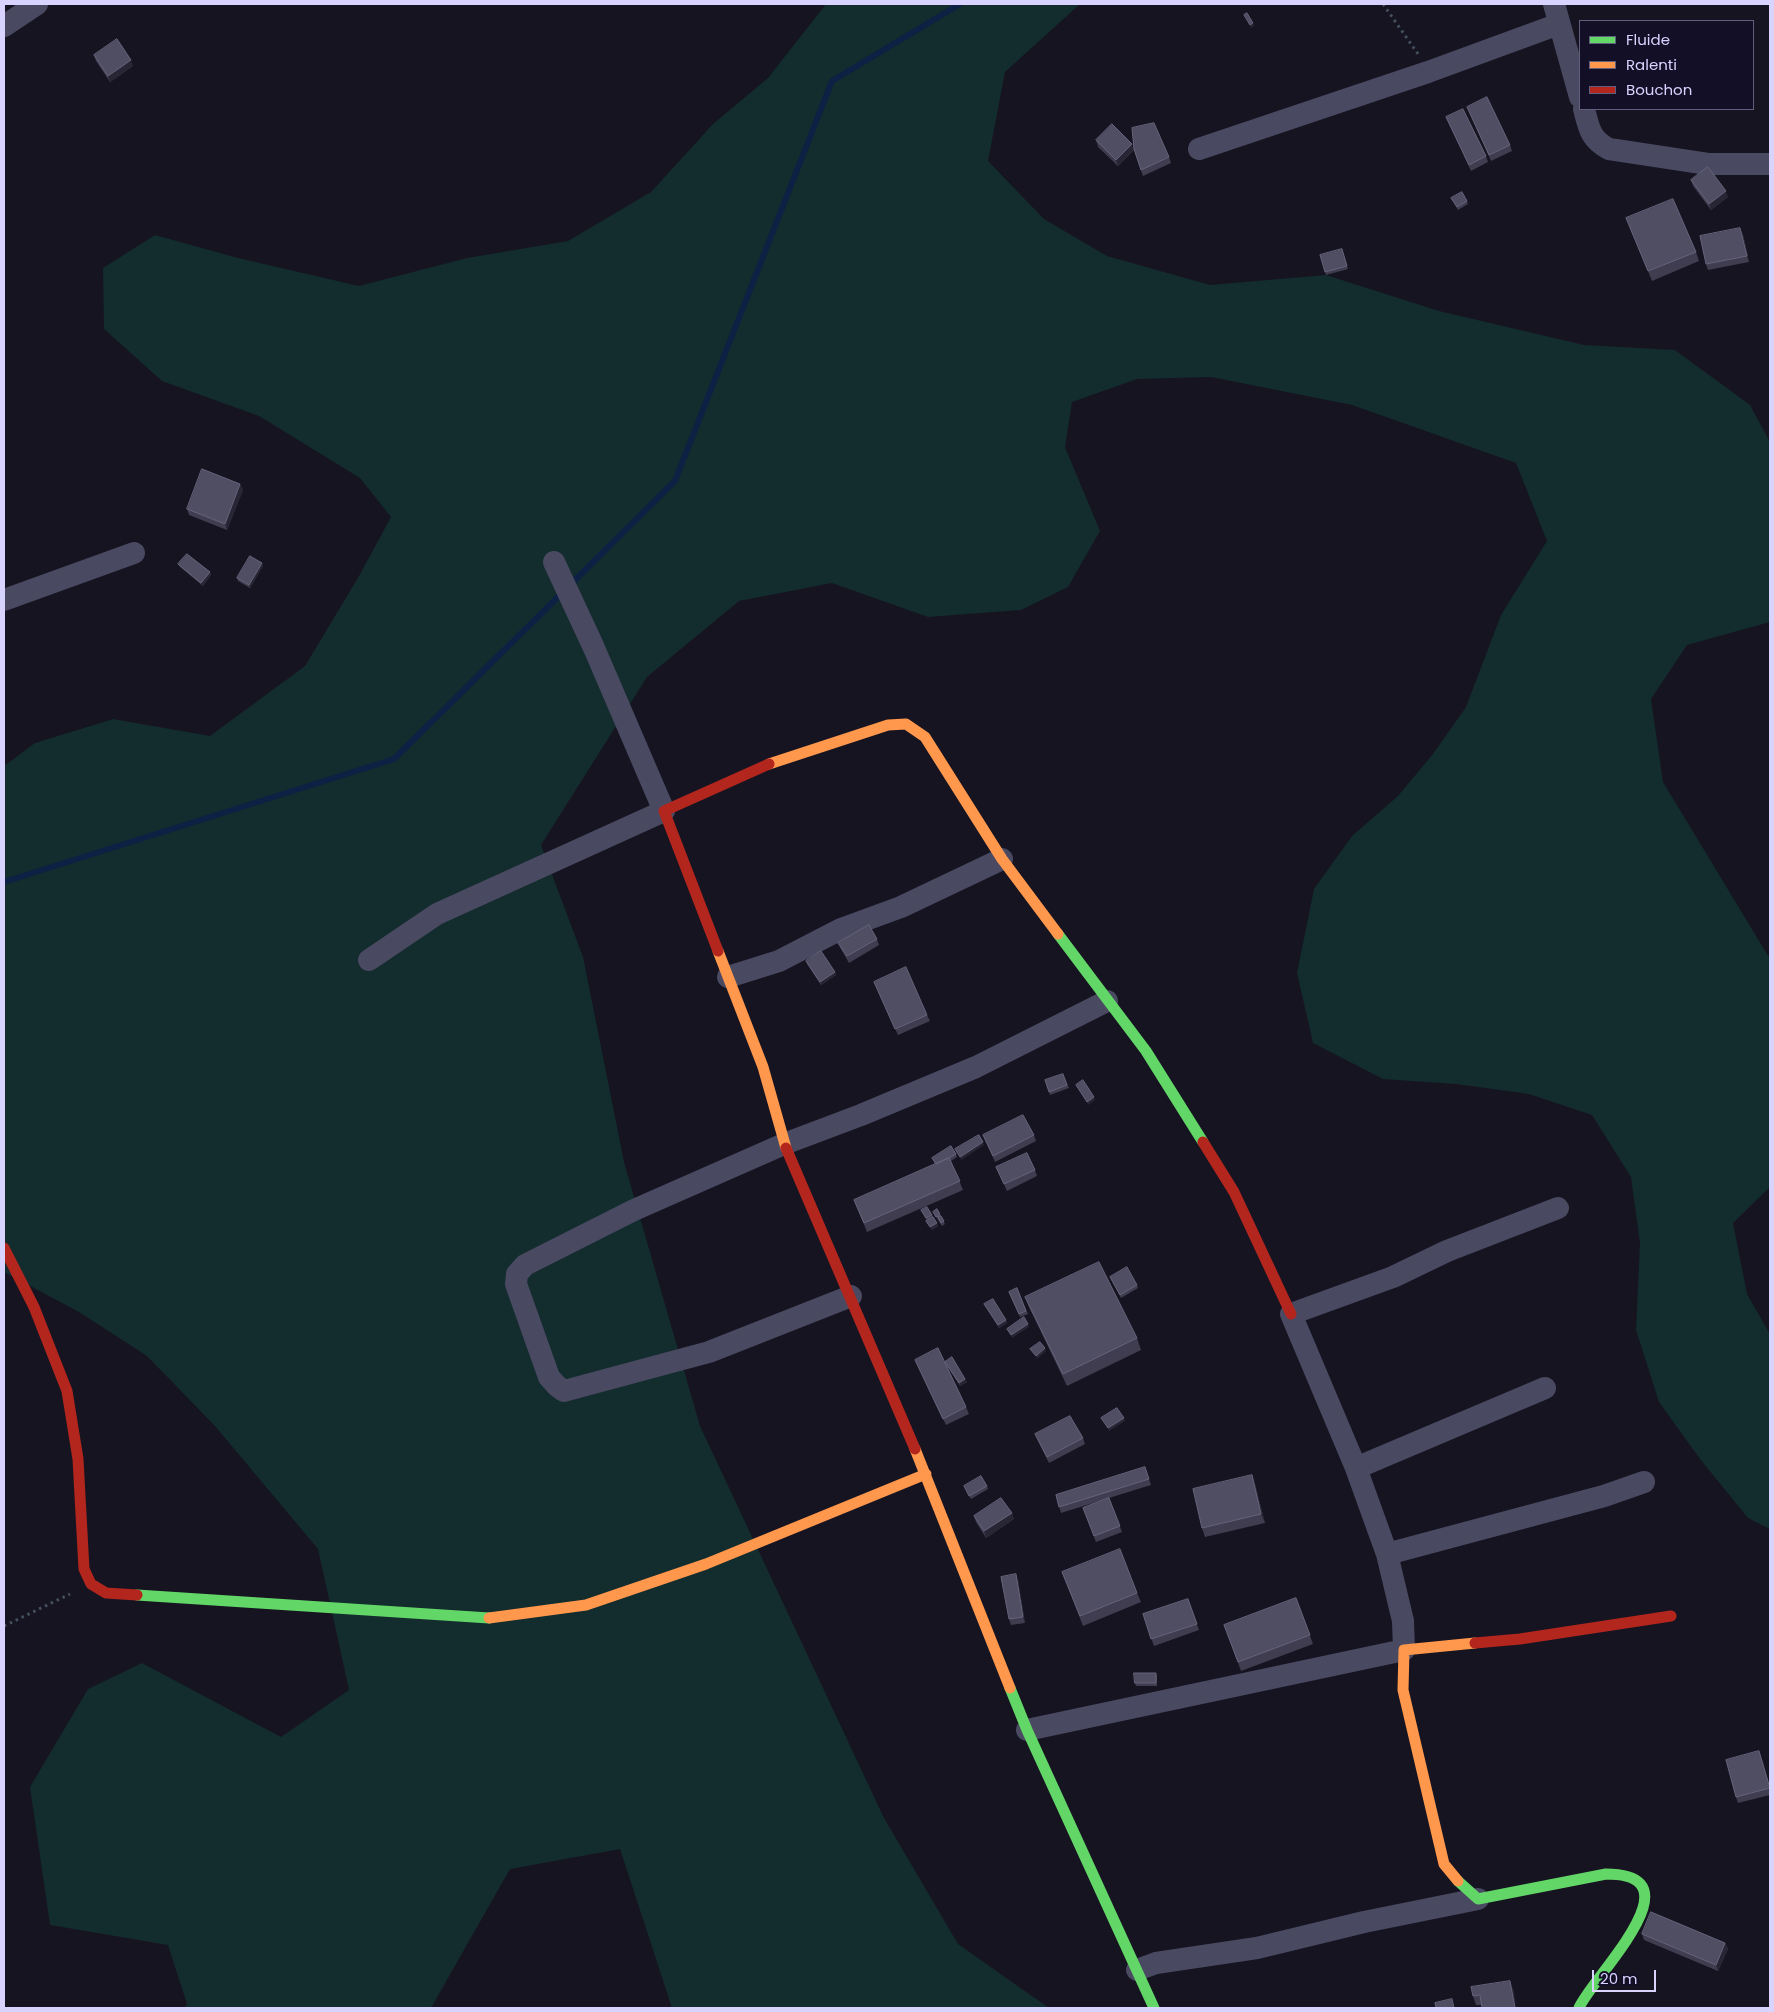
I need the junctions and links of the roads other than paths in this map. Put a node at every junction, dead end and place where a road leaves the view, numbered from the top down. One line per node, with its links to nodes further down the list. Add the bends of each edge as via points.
1 (37, 4): 3 (street)
2 (1556, 14): 4 (street); 6 (street, via 1428,72)
3 (4, 26)
4 (1579, 94)
5 (1584, 110): 7 (street, via 1591,133 1598,143 1609,149 1708,164)
6 (1199, 149)
7 (1770, 164)
8 (134, 554): 10 (street)
9 (554, 562): 11 (street)
10 (4, 600)
11 (664, 811): 12 (street, via 760,767 888,725 906,724 925,737); 13 (street, via 437,914); 14 (street)
12 (1002, 859): 14 (street, via 902,907 841,929 779,961); 15 (street)
13 (369, 960)
14 (728, 977): 16 (street, via 763,1067)
15 (1107, 1001): 16 (street, via 976,1067); 20 (street, via 1146,1051 1234,1192)
16 (784, 1144): 19 (street); 19 (street, via 634,1210 525,1265 517,1274 516,1284 549,1378 564,1390 708,1352)
17 (1558, 1208): 20 (street, via 1447,1251 1393,1277)
18 (4, 1248): 23 (street, via 34,1307 67,1391 78,1459 84,1569 91,1584 106,1593 490,1618 586,1605 706,1564)
19 (851, 1296): 23 (street)
20 (1291, 1314): 22 (street)
21 (1545, 1388): 22 (street)
22 (1356, 1468): 25 (street)
23 (926, 1474): 28 (street)
24 (1644, 1482): 25 (street, via 1604,1496)
25 (1387, 1554): 27 (street, via 1402,1621)
26 (1671, 1616): 27 (street, via 1520,1639)
27 (1404, 1650): 28 (street); 29 (street, via 1403,1690 1444,1864 1452,1876)
28 (1027, 1730): 30 (street)
29 (1478, 1899): 30 (street, via 1257,1948 1156,1963); 32 (street, via 1606,1874 1625,1874 1638,1881 1645,1894 1644,1909 1622,1950)
30 (1136, 1970): 31 (street)
31 (1154, 2008)
32 (1578, 2008)

